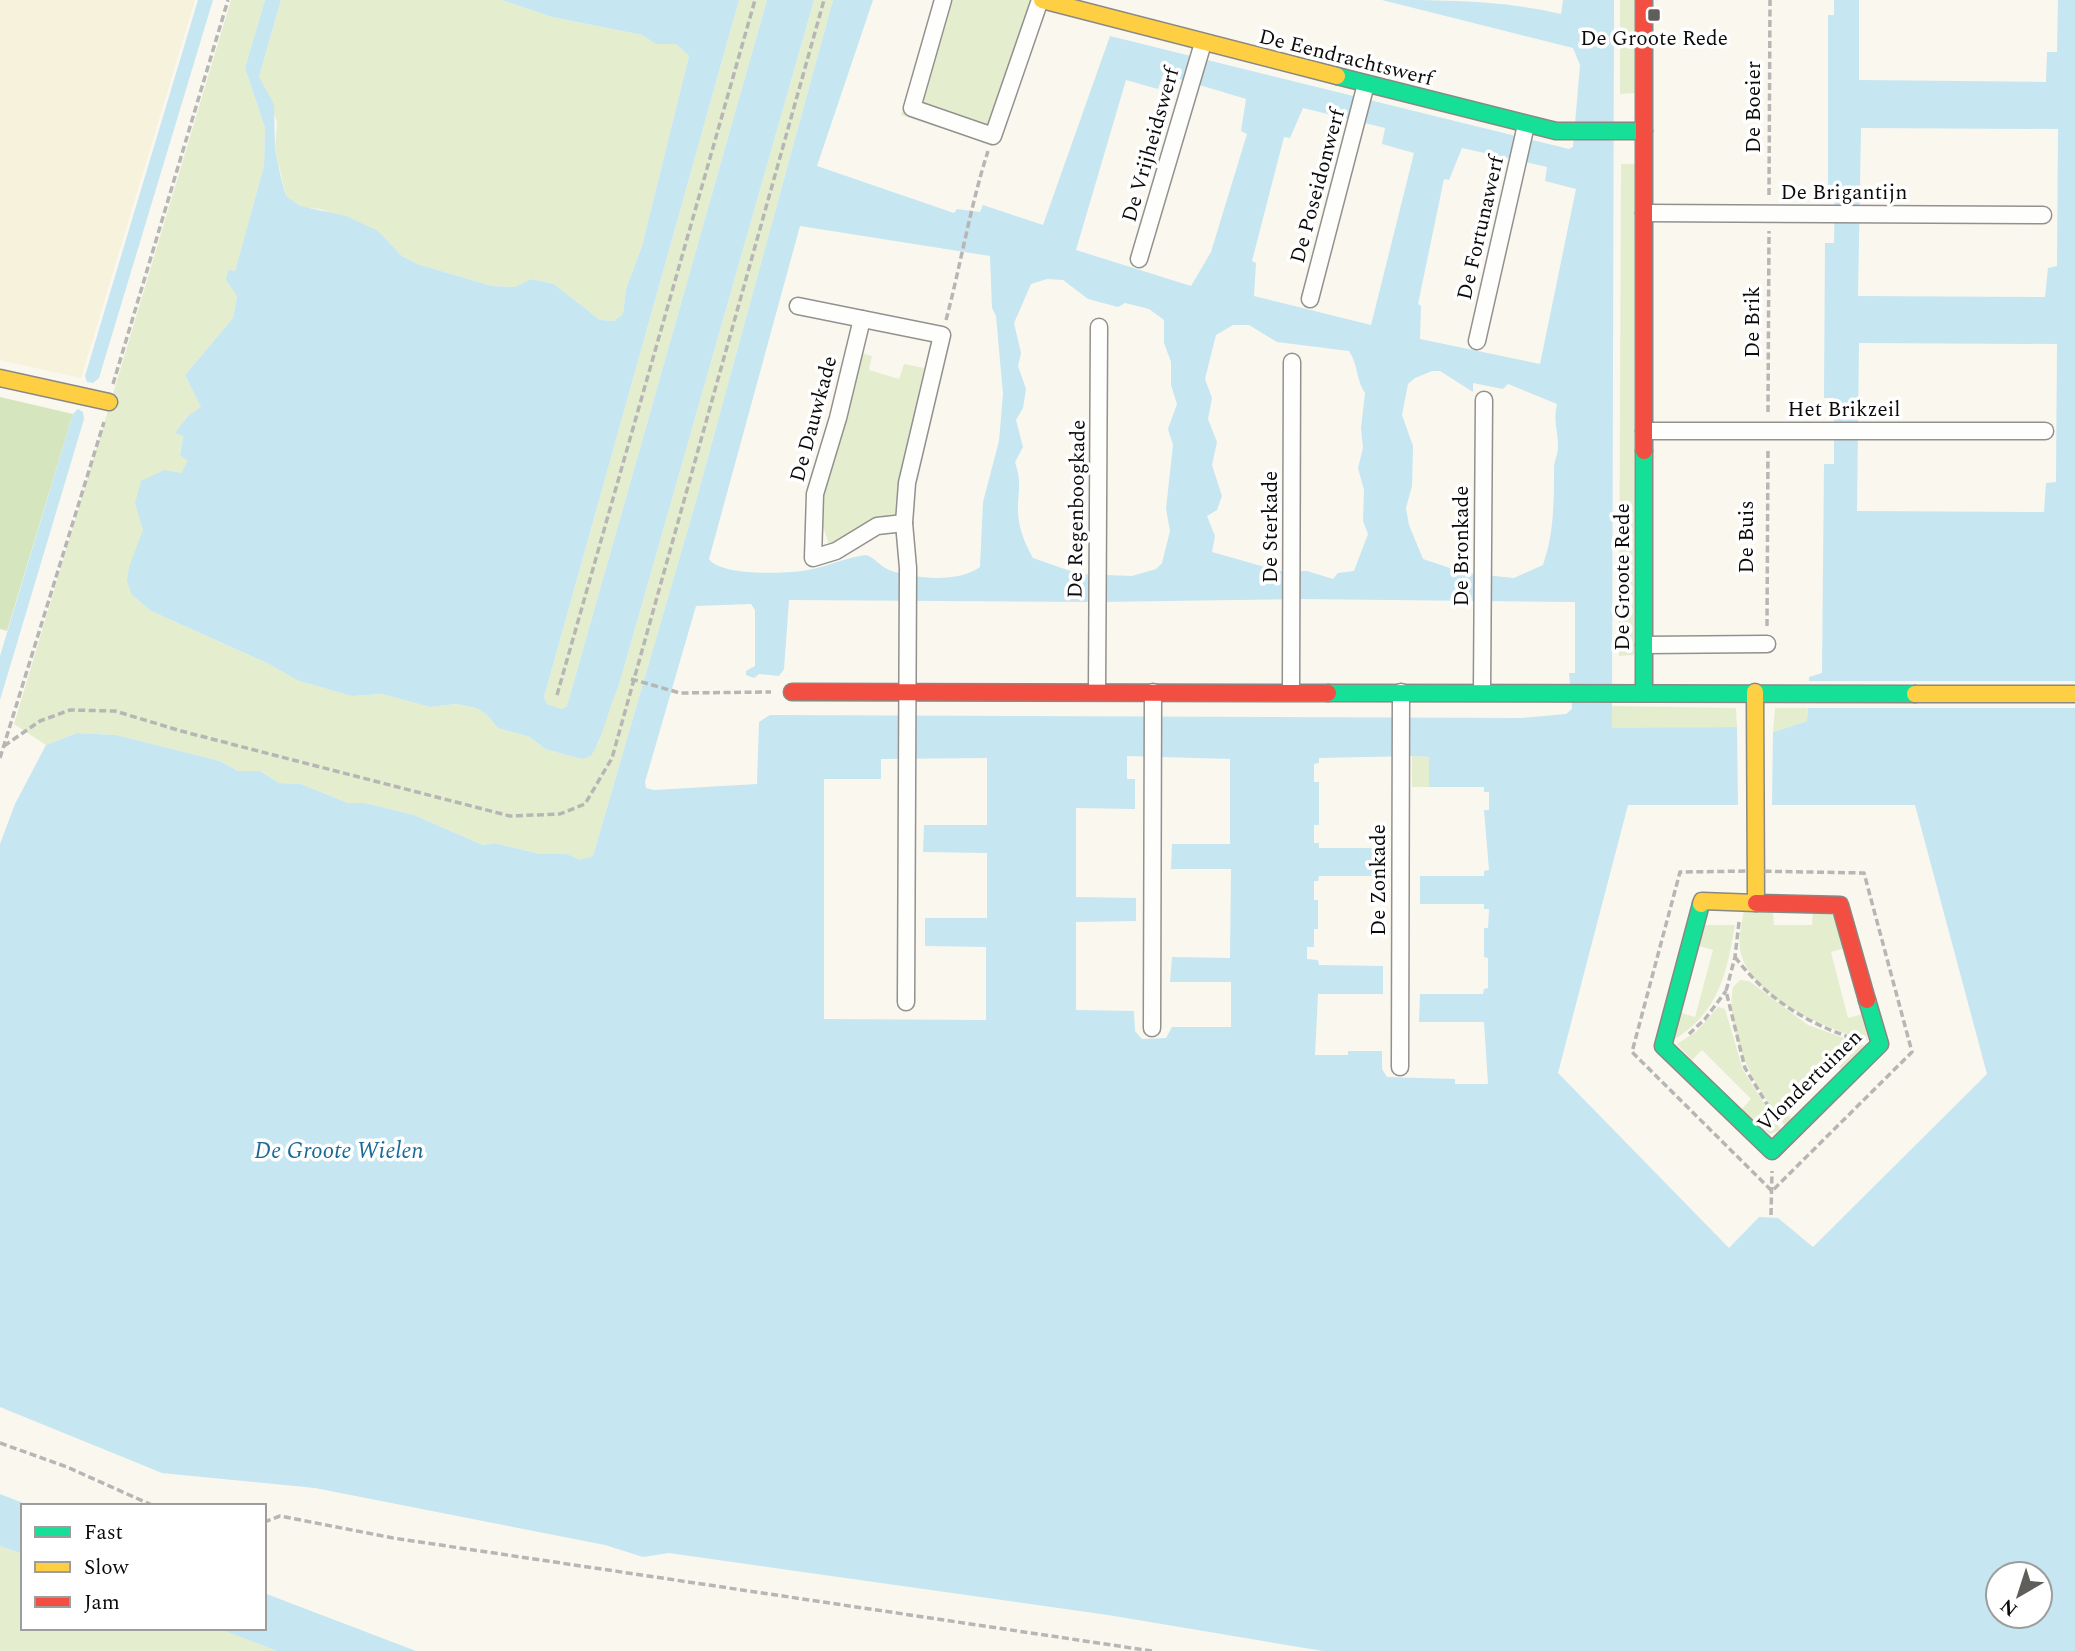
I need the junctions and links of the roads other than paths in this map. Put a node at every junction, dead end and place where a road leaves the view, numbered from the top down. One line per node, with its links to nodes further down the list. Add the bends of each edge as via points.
1 (943, 0): 2 (street, De Eendrachtswerf, via 912,108 993,136)
2 (1041, 0): 4 (street, De Eendrachtswerf)
3 (1644, 0): 7 (street, De Groote Rede)
4 (1201, 48): 5 (street, De Eendrachtswerf); 10 (street, De Vrijheidswerf)
5 (1365, 88): 6 (street, De Eendrachtswerf); 11 (street, De Poseidonwerf)
6 (1525, 129): 7 (street, De Eendrachtswerf); 15 (street, De Fortunawerf)
7 (1644, 131): 8 (street, De Groote Rede)
8 (1644, 213): 9 (street, De Brigantijn); 20 (street, De Groote Rede)
9 (2043, 215)
10 (1139, 259)
11 (1310, 299)
12 (798, 306): 13 (street)
13 (862, 319): 22 (street, via 942,335 907,483); 22 (street, De Dauwkade, via 815,494 813,558 836,551 877,526)
14 (1099, 327): 27 (street, De Regenboogkade)
15 (1478, 341)
16 (1292, 362): 28 (street, De Sterkade)
17 (0, 377): 19 (street)
18 (1484, 400): 29 (street, De Bronkade)
19 (109, 402)
20 (1644, 431): 21 (street, Het Brikzeil); 24 (street, De Groote Rede)
21 (2045, 431)
22 (904, 523): 26 (street, via 908,568)
23 (1767, 644): 24 (street)
24 (1644, 645): 31 (street, De Groote Rede)
25 (792, 692): 26 (street)
26 (905, 692): 27 (street); 36 (street)
27 (1097, 692): 33 (street)
28 (1291, 692): 33 (street); 34 (street)
29 (1482, 692): 31 (street); 34 (street)
30 (1755, 692): 31 (street); 32 (street); 35 (street, via 1754,871)
31 (1644, 693)
32 (2075, 694)
33 (1152, 698): 37 (street)
34 (1401, 699): 38 (street, De Zonkade)
35 (1749, 906): 35 (street, Vlondertuinen, via 1702,901 1663,1046 1772,1151 1880,1044 1840,905)
36 (906, 1002)
37 (1152, 1028)
38 (1400, 1067)

